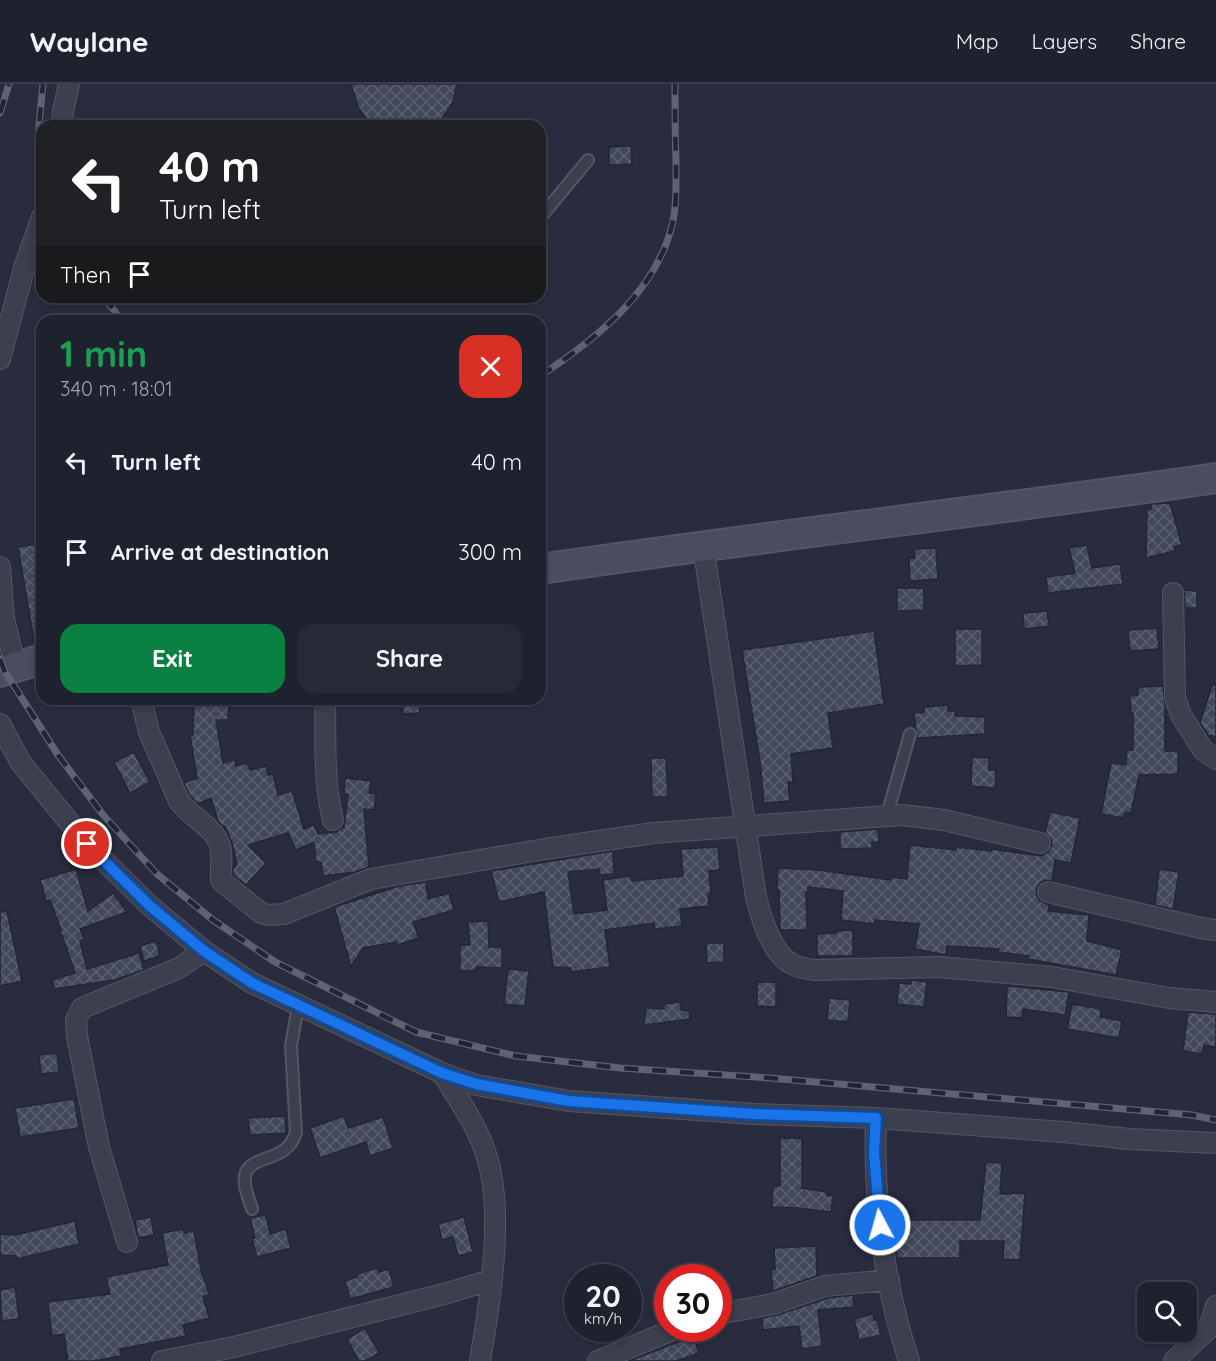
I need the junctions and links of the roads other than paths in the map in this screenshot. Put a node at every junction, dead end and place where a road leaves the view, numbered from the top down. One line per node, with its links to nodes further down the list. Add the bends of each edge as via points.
1 (69, 84): 2 (street)
2 (65, 120)
3 (588, 160): 4 (lane)
4 (546, 211)
5 (36, 234): 6 (street)
6 (0, 359)
7 (1216, 478): 8 (street)
8 (703, 545): 10 (street); 20 (street)
9 (0, 567): 12 (street, via 3,618)
10 (546, 568)
11 (1173, 593): 17 (street, via 1175,698 1203,750)
12 (19, 666)
13 (142, 705): 20 (street, via 149,732 179,801 220,845 221,880 268,915 284,914 371,879 642,835)
14 (325, 705): 19 (street, via 327,788)
15 (0, 724): 24 (street, via 21,764 87,844 150,906)
16 (910, 734): 18 (lane)
17 (1216, 759)
18 (887, 815): 20 (street); 21 (street, via 944,820)
19 (333, 820)
20 (744, 826): 25 (street, via 761,917 771,939 790,964 802,968 939,966 1052,977 1169,998)
21 (1040, 843)
22 (1048, 892): 23 (street)
23 (1216, 930)
24 (204, 951): 26 (street, via 252,983); 31 (street, via 179,968 82,1008 76,1020 99,1147)
25 (1216, 1002)
26 (298, 1006): 27 (street); 30 (lane, via 291,1046 296,1132 293,1144 252,1165 245,1173)
27 (442, 1073): 28 (street, via 476,1084 569,1101); 32 (street, via 473,1124 492,1176 495,1202)
28 (876, 1118): 29 (street); 33 (street, via 876,1190)
29 (1216, 1143)
30 (252, 1209)
31 (128, 1242)
32 (491, 1280): 37 (street, via 245,1344); 38 (street)
33 (889, 1280): 34 (street, via 825,1286 773,1304); 40 (street)
34 (732, 1311)
35 (1215, 1313): 41 (street, via 1209,1328)
36 (654, 1338): 39 (street)
37 (162, 1361)
38 (480, 1361)
39 (598, 1361)
40 (909, 1361)
41 (1174, 1361)

